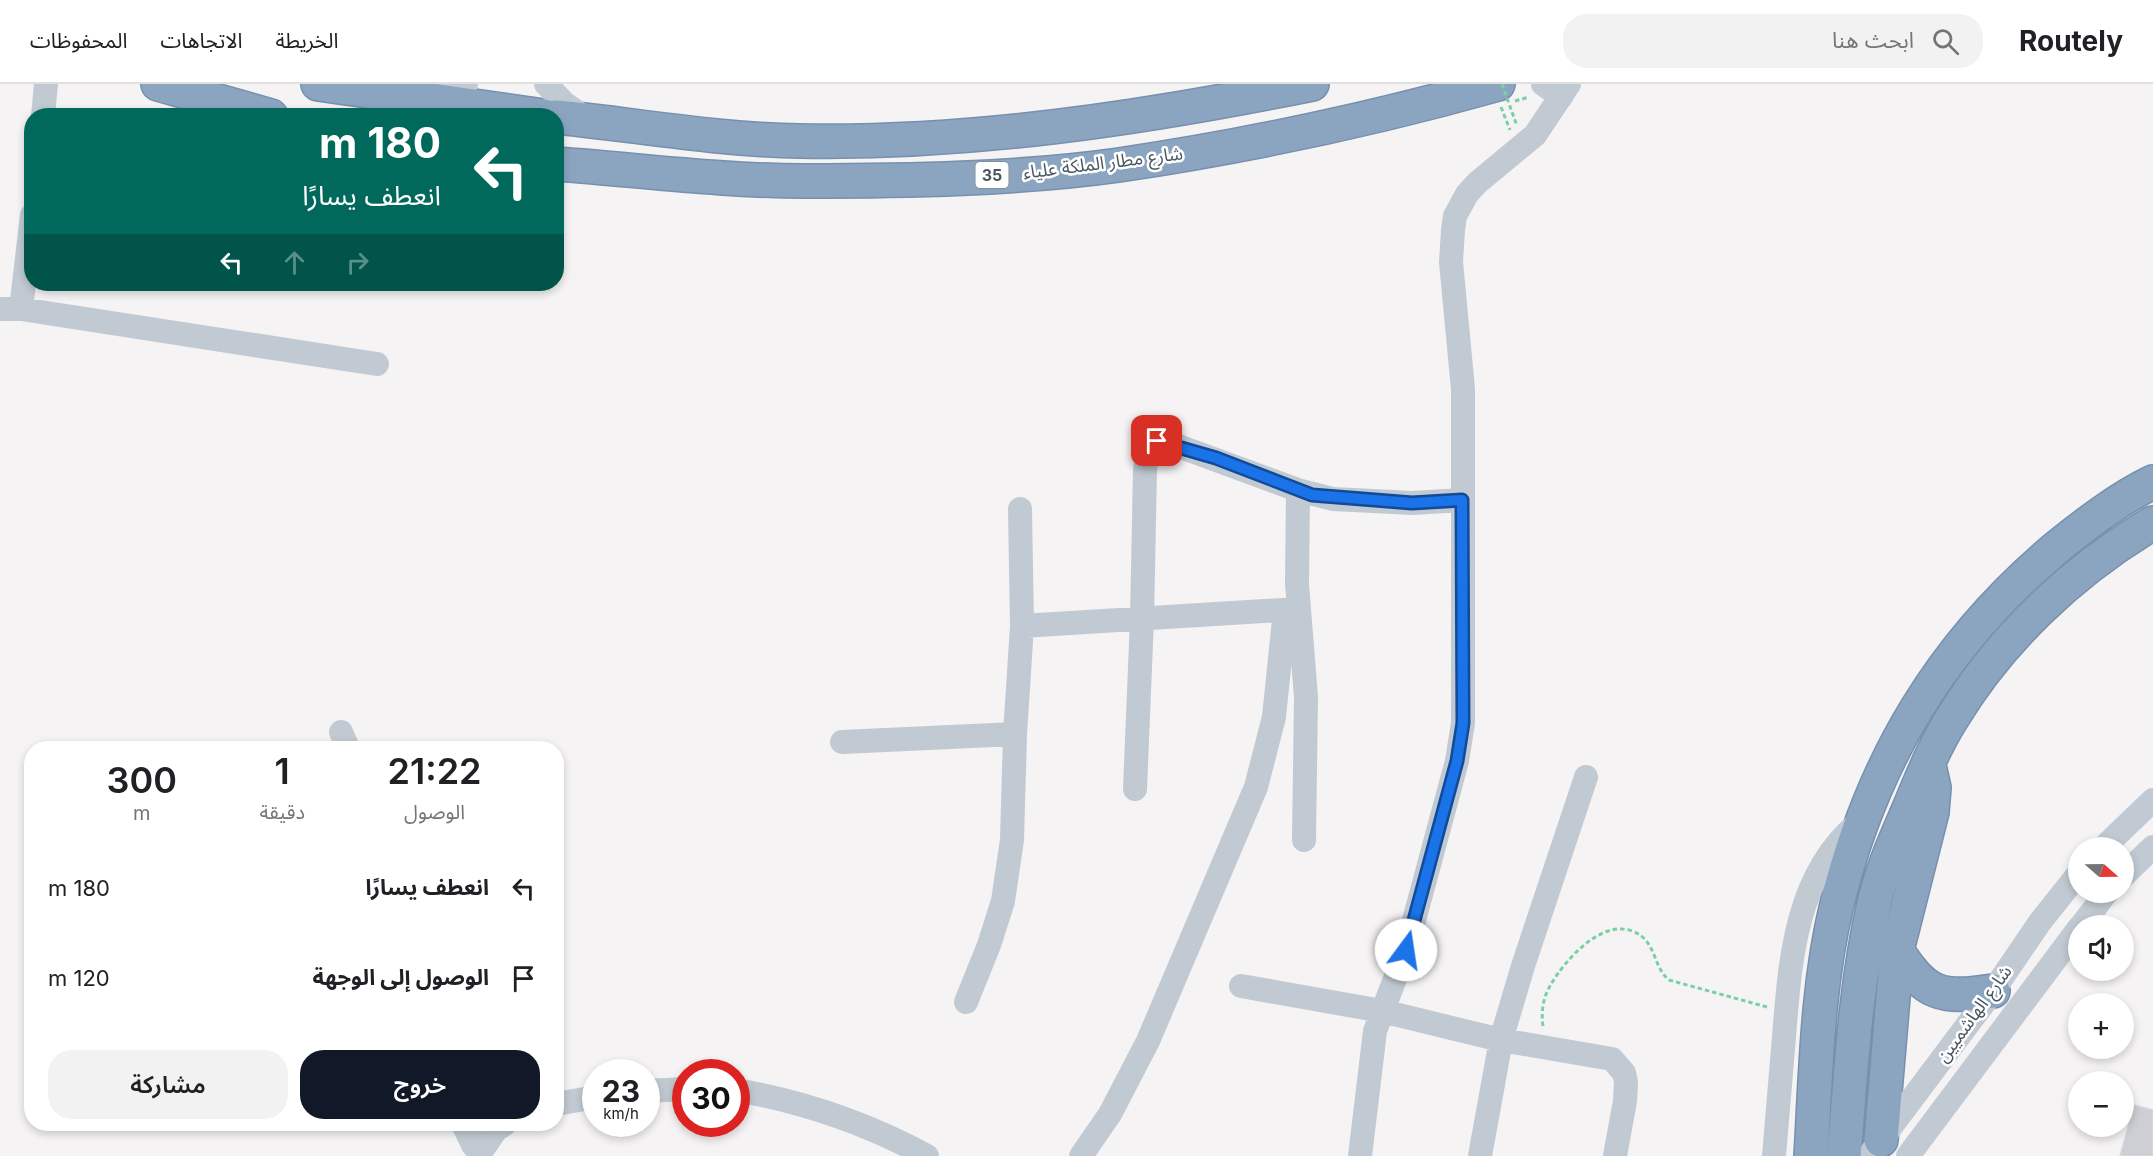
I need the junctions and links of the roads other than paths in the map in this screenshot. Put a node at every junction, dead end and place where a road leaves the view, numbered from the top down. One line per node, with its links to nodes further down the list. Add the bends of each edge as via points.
1 (46, 84): 10 (street)
2 (158, 84): 11 (highway)
3 (318, 84): 9 (highway)
4 (466, 84): 9 (street)
5 (546, 84): 14 (street, via 564,103)
6 (1312, 84): 14 (highway, via 1119,118 883,140 798,141)
7 (1558, 88): 21 (street, via 1535,135 1477,183 1455,216 1451,262 1463,389)
8 (1505, 93): 15 (highway, شارع مطار الملكة علياء / 35, via 1422,105 1266,139 1118,165 1050,172 802,181)
9 (391, 95): 12 (highway)
10 (44, 108)
11 (243, 108)
12 (486, 108)
13 (564, 118): 14 (highway)
14 (589, 120)
15 (564, 165)
16 (24, 249): 17 (street)
17 (10, 309): 18 (street)
18 (377, 364)
19 (2153, 482): 33 (highway, via 2068,538 2026,574 1967,636 1922,699)
20 (1298, 490): 21 (street, via 1333,499 1412,503); 24 (street); 25 (street, via 1170,442 1152,443 1145,470)
21 (1462, 500): 46 (street, via 1461,741 1406,950)
22 (1020, 508): 26 (street)
23 (2153, 523): 29 (highway, via 2084,571 2030,618 1987,667)
24 (1292, 610): 25 (street); 35 (street, via 1306,697); 56 (street, via 1274,717 1256,787 1148,1041 1110,1114)
25 (1142, 619): 26 (street); 31 (street)
26 (1022, 626): 27 (street)
27 (1015, 734): 28 (street); 45 (street, via 1009,875 989,945)
28 (842, 742)
29 (1929, 762): 42 (highway, via 1934,788 1932,812); 62 (highway, via 1882,873 1874,902 1859,988)
30 (1586, 777): 47 (street)
31 (1135, 789)
32 (2153, 800): 34 (street)
33 (1863, 820): 60 (street, via 1830,855 1805,903 1791,965); 61 (highway, via 1844,878 1828,949)
34 (2114, 837)
35 (1304, 840)
36 (2153, 847): 37 (street)
37 (2134, 865)
38 (2068, 887): 44 (street, شارع الهاشميين)
39 (2099, 903): 40 (street, شارع الهاشميين)
40 (2089, 915)
41 (2068, 942): 53 (street, شارع الهاشميين)
42 (1897, 950): 44 (highway, via 1917,979 1935,992 1955,996); 53 (highway)
43 (1241, 986): 46 (street)
44 (1993, 992): 53 (street, شارع الهاشميين)
45 (966, 1002)
46 (1382, 1011): 47 (street); 57 (street, via 1375,1031)
47 (1501, 1040): 58 (street); 59 (street, via 1603,1056 1619,1065 1624,1073 1625,1101)
48 (750, 1093): 55 (street, via 850,1119)
49 (582, 1099): 50 (street)
50 (564, 1103)
51 (466, 1131): 54 (street)
52 (495, 1131): 54 (street)
53 (1901, 1151)
54 (478, 1154)
55 (927, 1156)
56 (1081, 1156)
57 (1360, 1156)
58 (1480, 1156)
59 (1615, 1156)
60 (1774, 1156)
61 (1811, 1156)
62 (1844, 1156)

